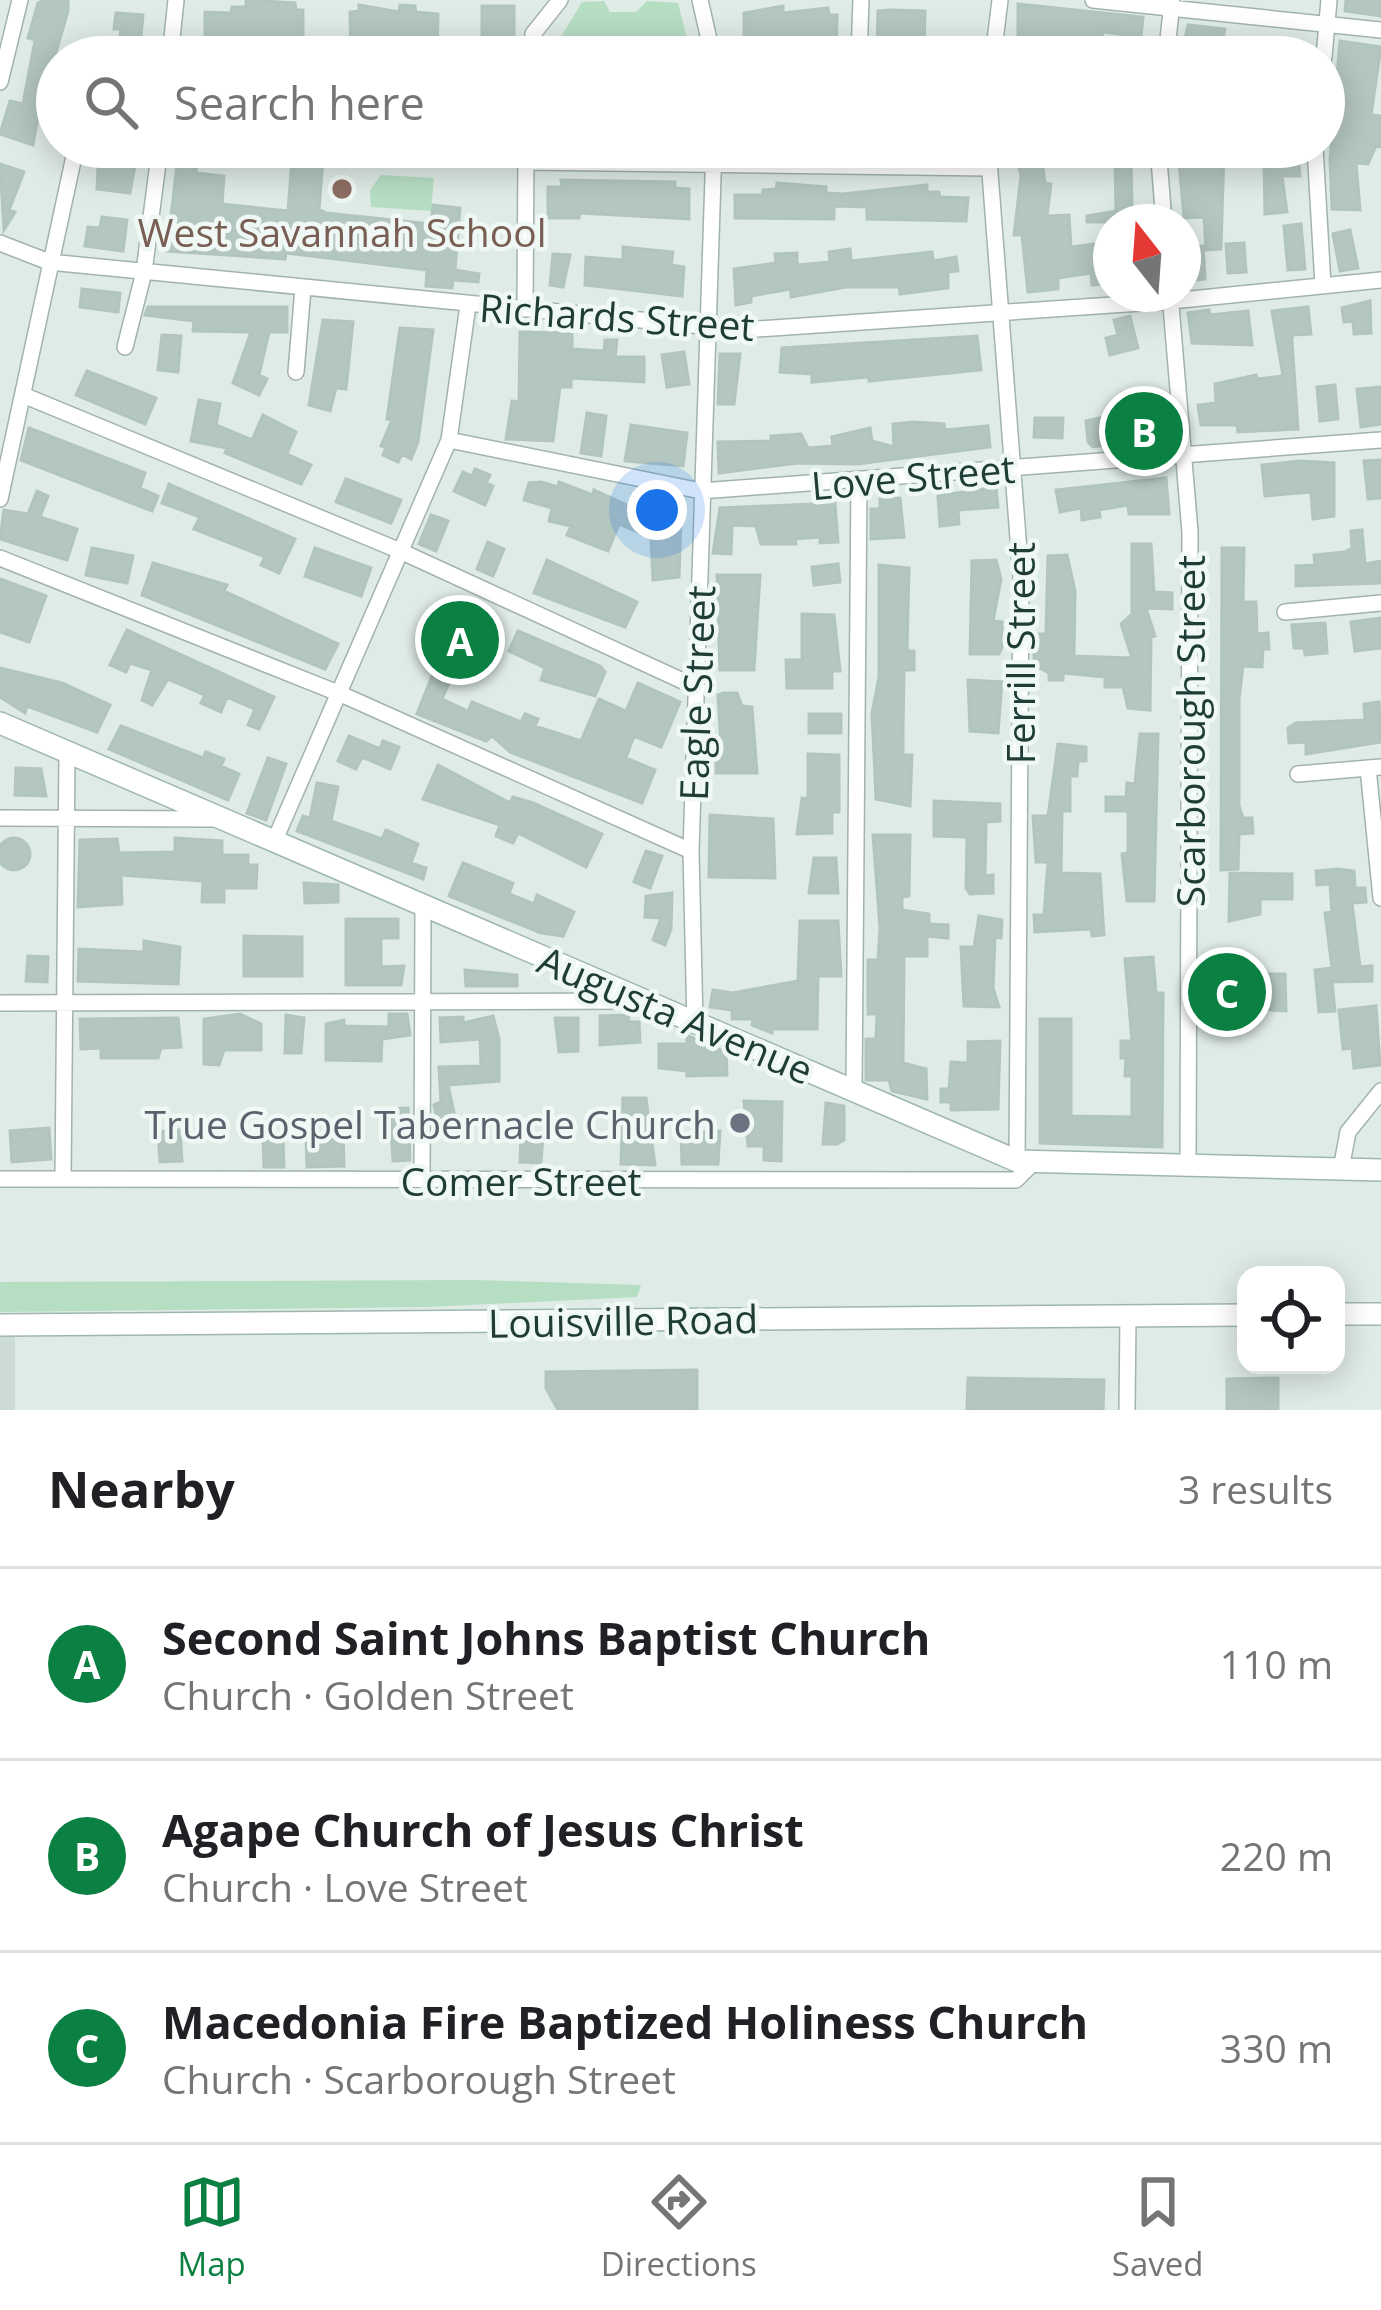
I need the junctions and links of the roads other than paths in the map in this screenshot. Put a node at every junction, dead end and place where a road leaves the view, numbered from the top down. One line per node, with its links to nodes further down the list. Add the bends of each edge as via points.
1 (20, 0): 19 (street)
2 (176, 0): 12 (street)
3 (560, 0): 13 (street)
4 (700, 0): 14 (street)
5 (861, 0): 15 (street)
6 (1000, 0): 16 (street)
7 (1093, 0): 9 (street)
8 (1329, 0): 10 (street)
9 (1172, 5): 10 (street); 17 (street)
10 (1327, 24): 11 (street); 18 (street)
11 (1381, 30)
12 (172, 36)
13 (533, 36)
14 (708, 36)
15 (860, 36)
16 (996, 36)
17 (1168, 36)
18 (1326, 36)
19 (0, 82)
20 (71, 168): 29 (street)
21 (157, 168): 30 (street)
22 (526, 168): 37 (street)
23 (714, 168): 40 (street, Eagle Street)
24 (989, 168): 38 (street, Ferrill Street)
25 (1160, 168): 27 (street)
26 (1316, 168): 32 (street)
27 (1163, 204)
28 (0, 243): 29 (street, Richards Street)
29 (49, 262): 30 (street, Richards Street); 43 (street)
30 (145, 272): 33 (street, Richards Street); 41 (street)
31 (1381, 280): 32 (street, Richards Street)
32 (1323, 285): 34 (street, Richards Street)
33 (303, 288): 36 (street, Richards Street); 42 (street)
34 (1201, 295)
35 (1093, 304): 38 (street, Richards Street)
36 (468, 305): 37 (street, Richards Street); 44 (street)
37 (525, 310): 40 (street, Richards Street)
38 (1001, 312): 40 (street, Richards Street); 47 (street, Ferrill Street)
39 (1172, 312): 46 (street, Scarborough Street)
40 (711, 328): 49 (street, Eagle Street)
41 (125, 346)
42 (296, 372)
43 (23, 395): 50 (street); 51 (street)
44 (449, 440): 49 (street, Love Street); 51 (street)
45 (1381, 440): 46 (street, Love Street)
46 (1185, 454): 47 (street, Love Street); 76 (street, Scarborough Street)
47 (1016, 467): 48 (street, Love Street); 75 (street, Ferrill Street)
48 (859, 481): 49 (street, Love Street); 73 (street)
49 (701, 491): 55 (street, Eagle Street)
50 (0, 499)
51 (398, 550): 55 (street); 56 (street)
52 (0, 558): 56 (street)
53 (1381, 603): 54 (street)
54 (1285, 612)
55 (698, 688): 65 (street, Eagle Street)
56 (343, 695): 64 (street); 65 (street)
57 (0, 723): 58 (main road, Augusta Avenue)
58 (67, 754): 62 (street); 63 (main road, Augusta Avenue)
59 (1375, 767): 60 (street); 66 (street)
60 (1298, 774)
61 (0, 818): 62 (street)
62 (67, 818): 63 (street); 70 (street)
63 (216, 819): 64 (main road, Augusta Avenue)
64 (274, 842): 67 (main road, Augusta Avenue)
65 (692, 851): 72 (street, Eagle Street)
66 (1381, 898)
67 (423, 907): 68 (main road, Augusta Avenue); 71 (street)
68 (640, 1001): 71 (street); 72 (main road, Augusta Avenue)
69 (0, 1003): 70 (street)
70 (63, 1003): 71 (street); 80 (street)
71 (423, 1003): 81 (street)
72 (695, 1024): 73 (main road, Augusta Avenue)
73 (854, 1087): 75 (main road, Augusta Avenue)
74 (1381, 1090): 77 (street, via 1348,1132)
75 (1026, 1161): 76 (main road, Augusta Avenue); 81 (street, Comer Street, via 1016,1180)
76 (1188, 1168): 77 (main road, Augusta Avenue)
77 (1341, 1169): 78 (main road, Augusta Avenue)
78 (1381, 1170)
79 (0, 1179): 80 (street, Comer Street)
80 (63, 1179): 81 (street, Comer Street)
81 (422, 1180)
82 (1345, 1314): 83 (main road)
83 (1381, 1314)
84 (1128, 1315): 85 (main road, Louisville Road); 86 (main road, Louisville Road); 87 (street)
85 (1237, 1315)
86 (0, 1325)
87 (1127, 1410)

